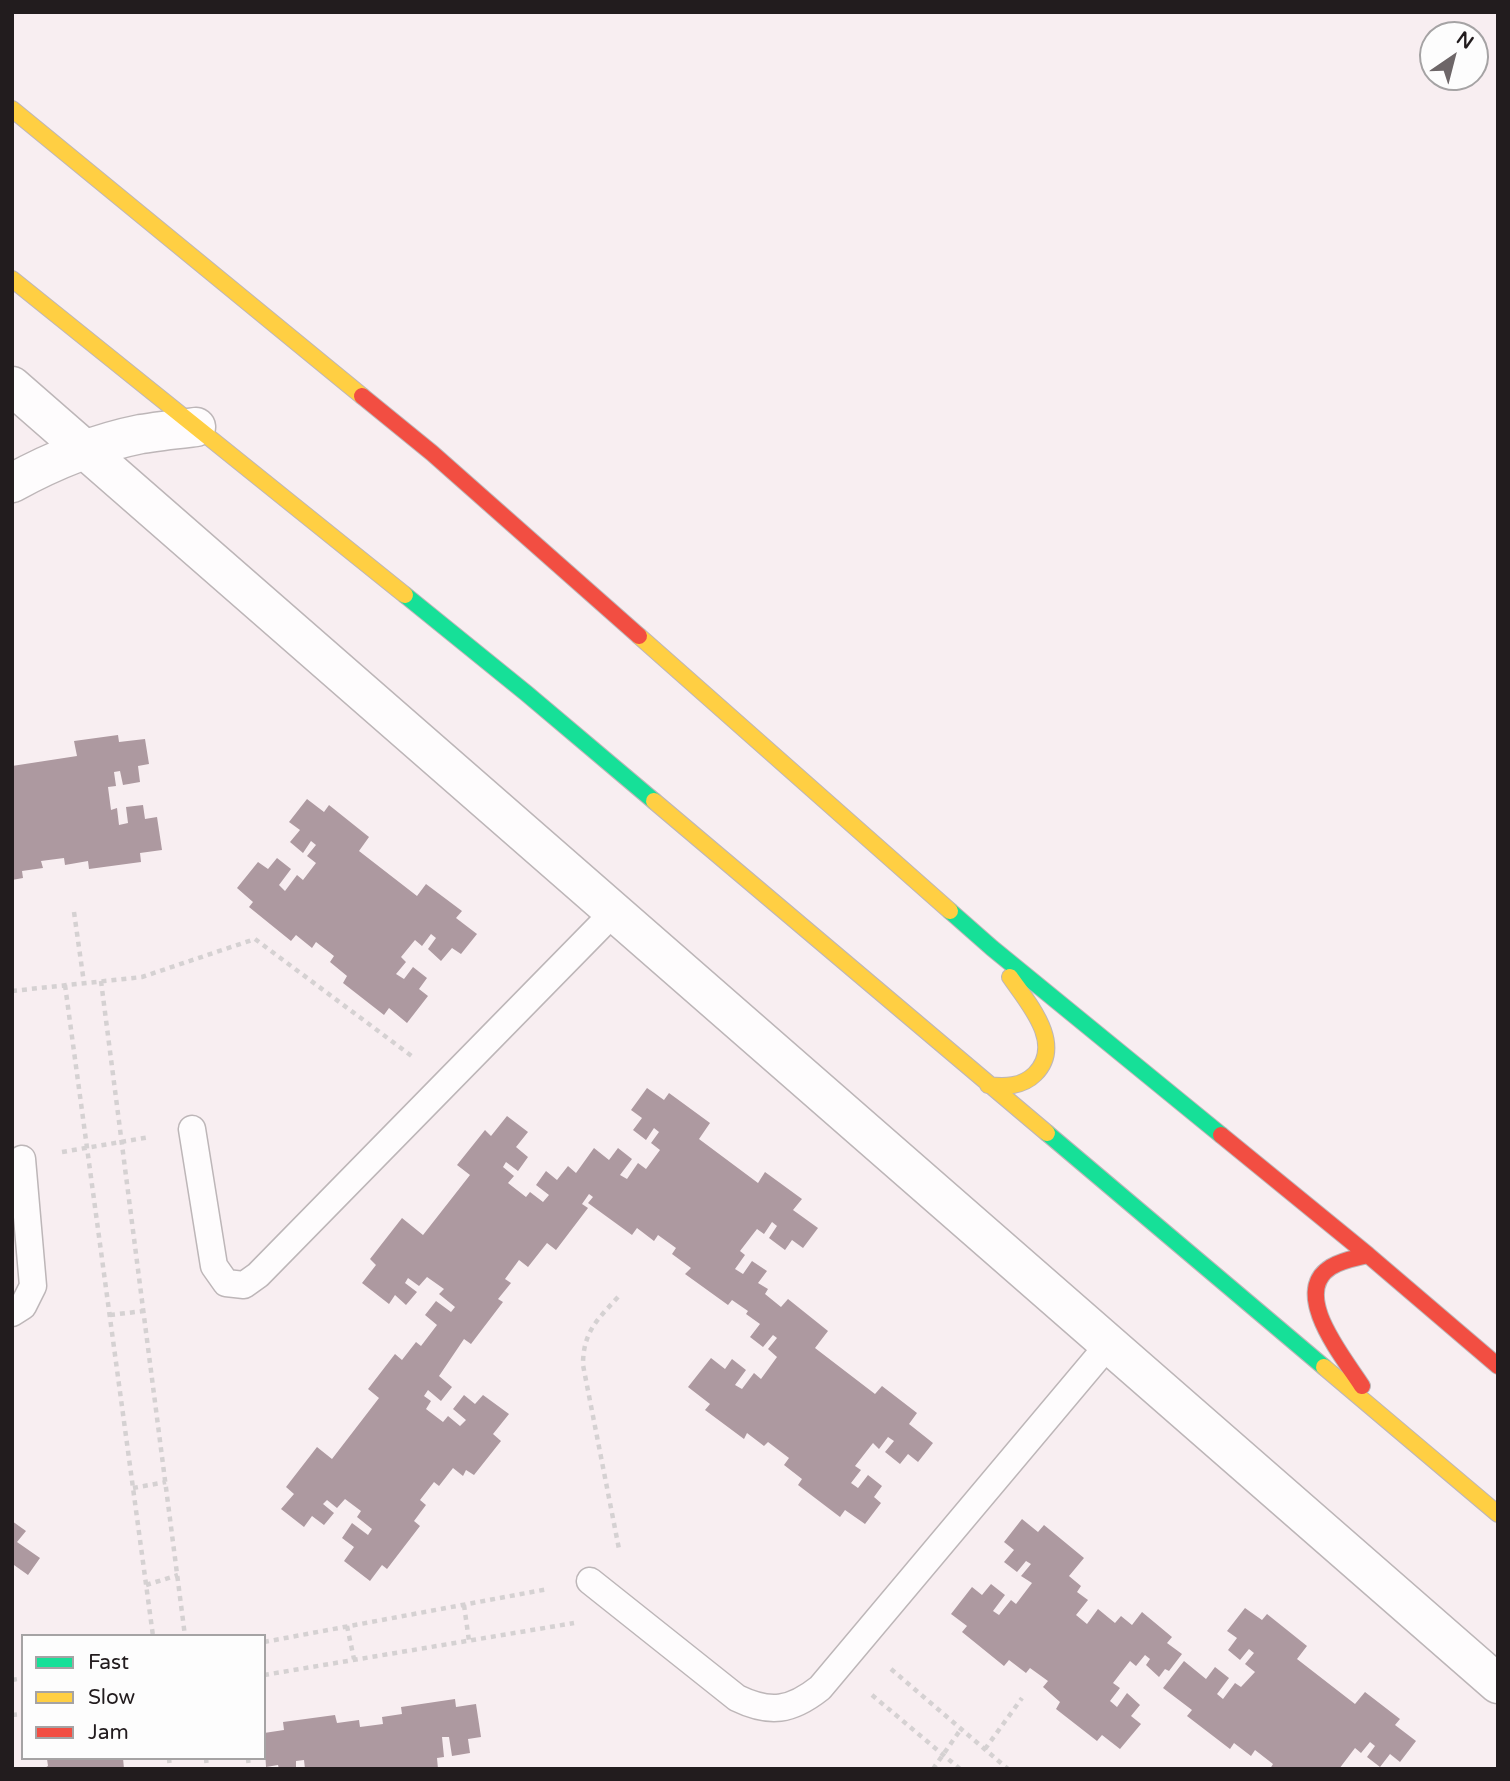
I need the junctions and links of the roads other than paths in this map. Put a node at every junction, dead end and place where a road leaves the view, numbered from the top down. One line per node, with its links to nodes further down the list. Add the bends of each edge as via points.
1 (12, 108): 8 (street, via 432,453)
2 (12, 279): 4 (street)
3 (12, 386): 5 (street)
4 (196, 427): 5 (street, via 140,434); 9 (street, via 526,693)
5 (86, 450): 6 (street); 7 (street)
6 (12, 483)
7 (615, 911): 10 (lane, via 244,1285 226,1283 215,1266); 14 (street)
8 (992, 948): 9 (street, via 1044,1030 1049,1047 1042,1067 1027,1080 1008,1088); 12 (street)
9 (988, 1085): 16 (street)
10 (192, 1129)
11 (22, 1159): 13 (lane, via 33,1286 23,1306)
12 (1368, 1255): 15 (street); 16 (street, via 1327,1270 1314,1297)
13 (12, 1314)
14 (1108, 1343): 18 (lane, via 806,1700 771,1709 737,1698); 19 (street)
15 (1498, 1366)
16 (1376, 1411): 17 (street)
17 (1498, 1514)
18 (590, 1581)
19 (1498, 1684)

